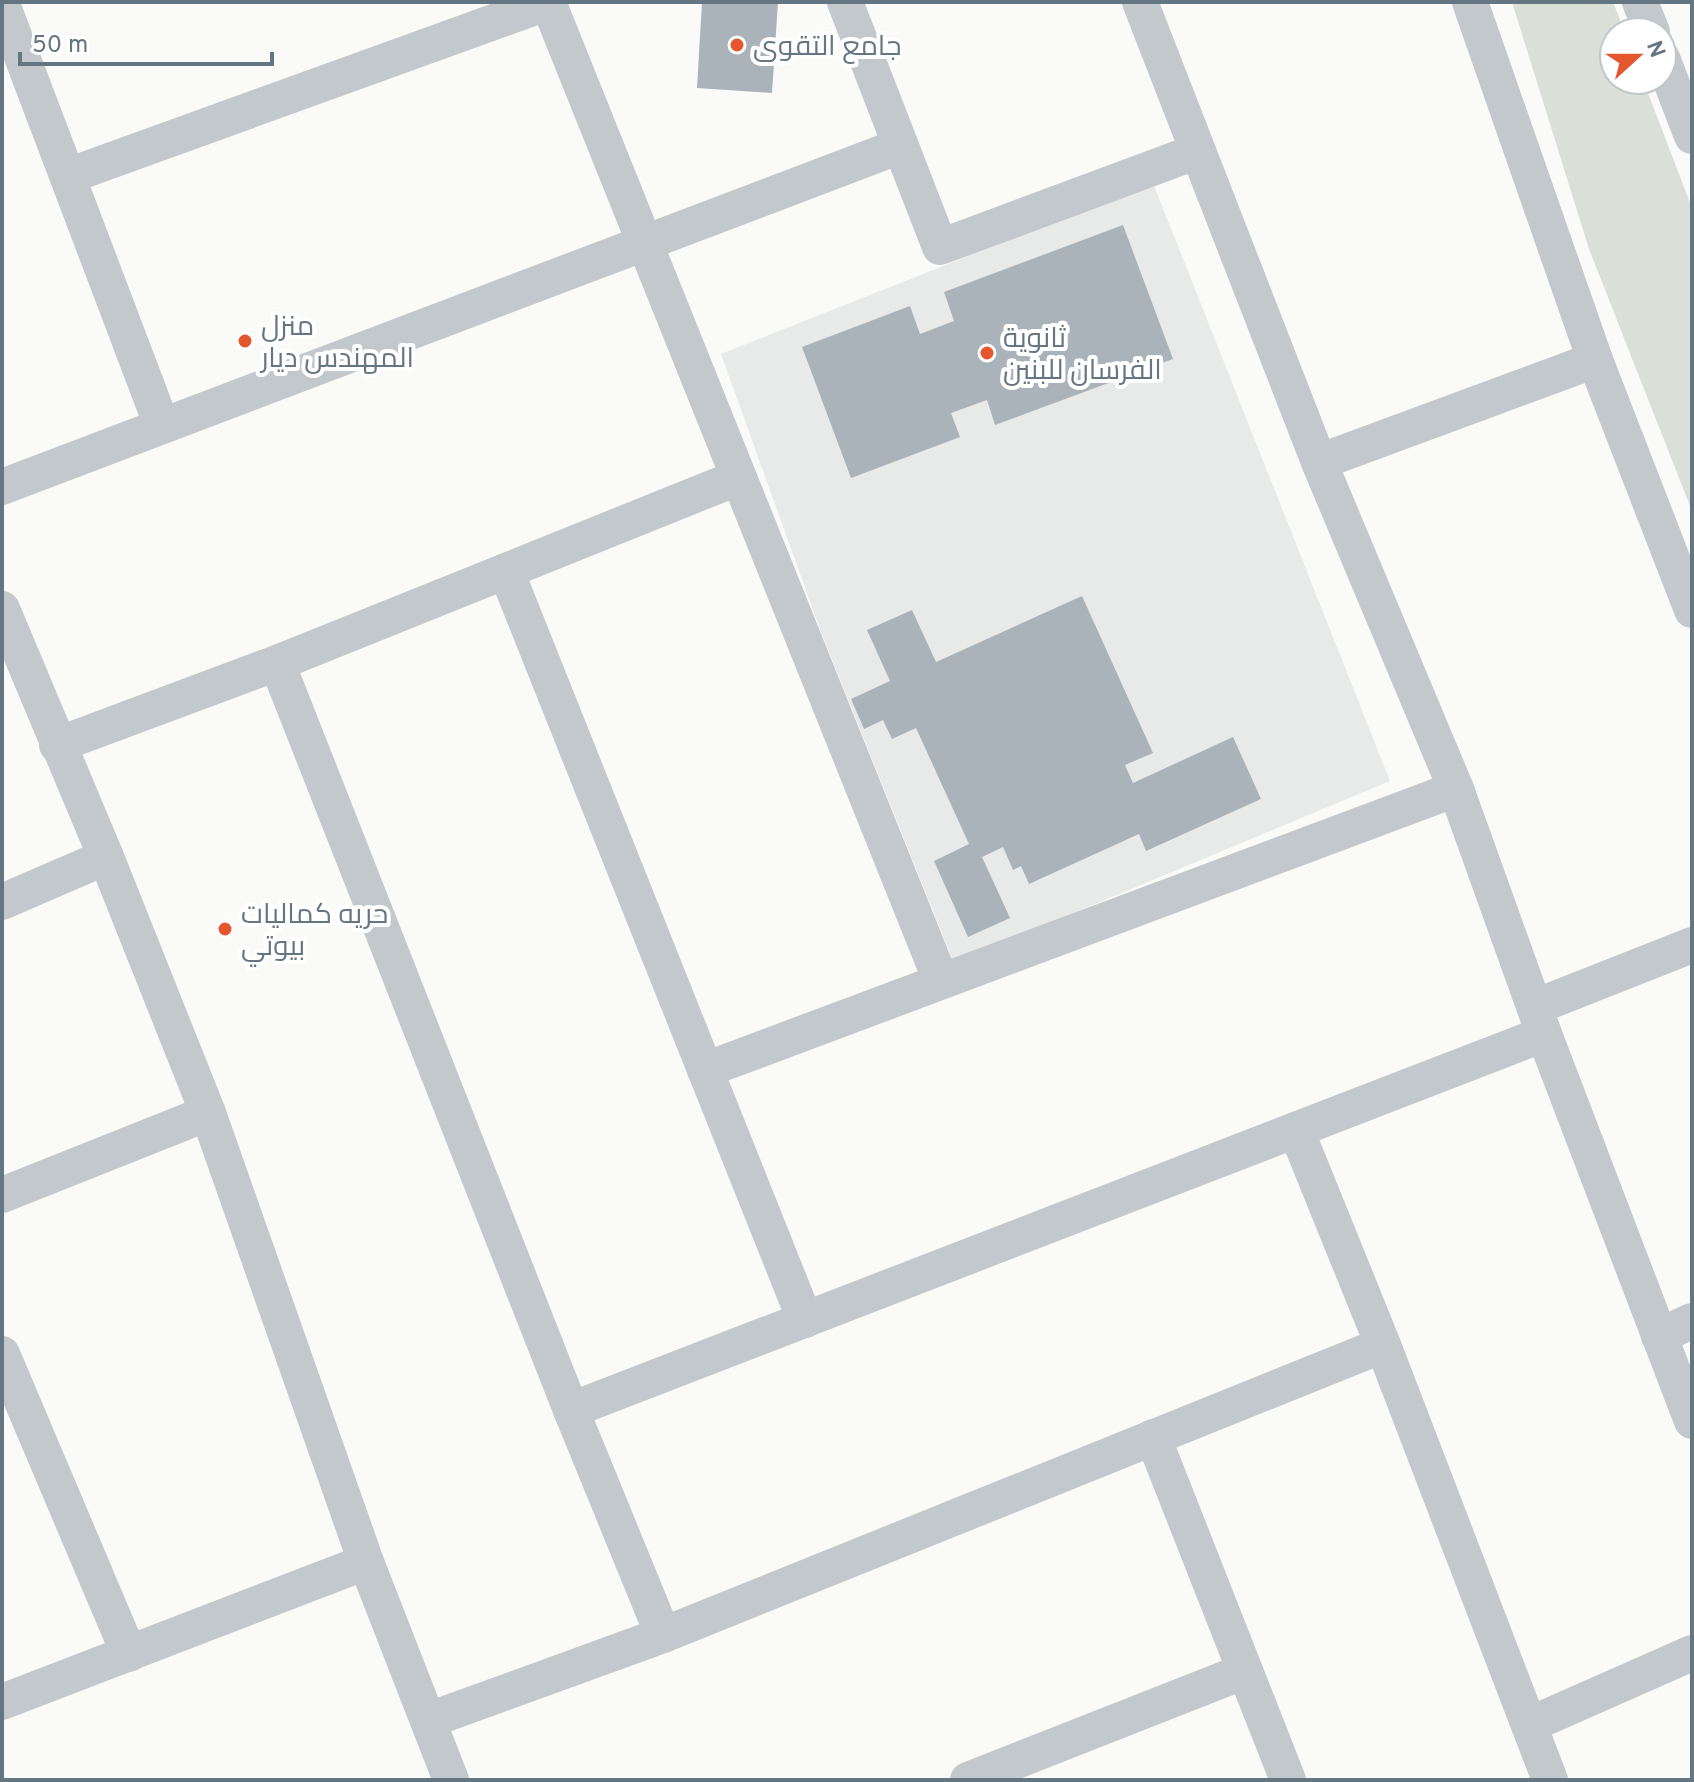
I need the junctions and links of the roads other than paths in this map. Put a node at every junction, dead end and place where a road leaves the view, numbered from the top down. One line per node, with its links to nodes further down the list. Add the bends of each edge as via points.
1 (548, 2): 10 (street); 11 (street)
2 (845, 2): 8 (street)
3 (1140, 2): 9 (street)
4 (1470, 2): 12 (street)
5 (2, 4): 10 (street)
6 (1678, 95): 7 (street)
7 (1690, 123)
8 (900, 146): 9 (street, via 940,247); 11 (street)
9 (1198, 151): 14 (street)
10 (68, 176): 13 (street)
11 (645, 243): 13 (street); 15 (street)
12 (1595, 360): 14 (street); 18 (street)
13 (162, 426): 16 (street)
14 (1319, 462): 22 (street)
15 (737, 478): 17 (street); 26 (street)
16 (2, 487)
17 (506, 571): 20 (street); 28 (street)
18 (1692, 610)
19 (3, 614): 21 (street)
20 (277, 663): 21 (street); 37 (street)
21 (57, 745): 23 (street)
22 (1456, 789): 26 (street); 27 (street)
23 (106, 857): 24 (street); 29 (street)
24 (2, 902)
25 (1692, 945): 27 (street)
26 (941, 981): 28 (street)
27 (1540, 1020): 30 (street); 34 (street)
28 (705, 1070): 32 (street)
29 (208, 1113): 31 (street); 40 (street)
30 (1296, 1130): 32 (street); 35 (street)
31 (2, 1195)
32 (805, 1320): 37 (street)
33 (1692, 1321): 34 (street)
34 (1659, 1336): 38 (street)
35 (1383, 1345): 39 (street); 47 (street)
36 (2, 1354): 43 (street)
37 (571, 1410): 41 (street)
38 (1692, 1421)
39 (1153, 1437): 41 (street); 44 (street)
40 (366, 1562): 43 (street); 46 (street)
41 (663, 1635): 46 (street)
42 (1692, 1653): 47 (street)
43 (129, 1654): 45 (street)
44 (1245, 1671): 48 (street); 51 (street)
45 (2, 1702)
46 (429, 1720): 49 (street)
47 (1529, 1725): 52 (street)
48 (1016, 1771): 50 (street)
49 (451, 1780)
50 (968, 1780)
51 (1288, 1780)
52 (1550, 1780)

